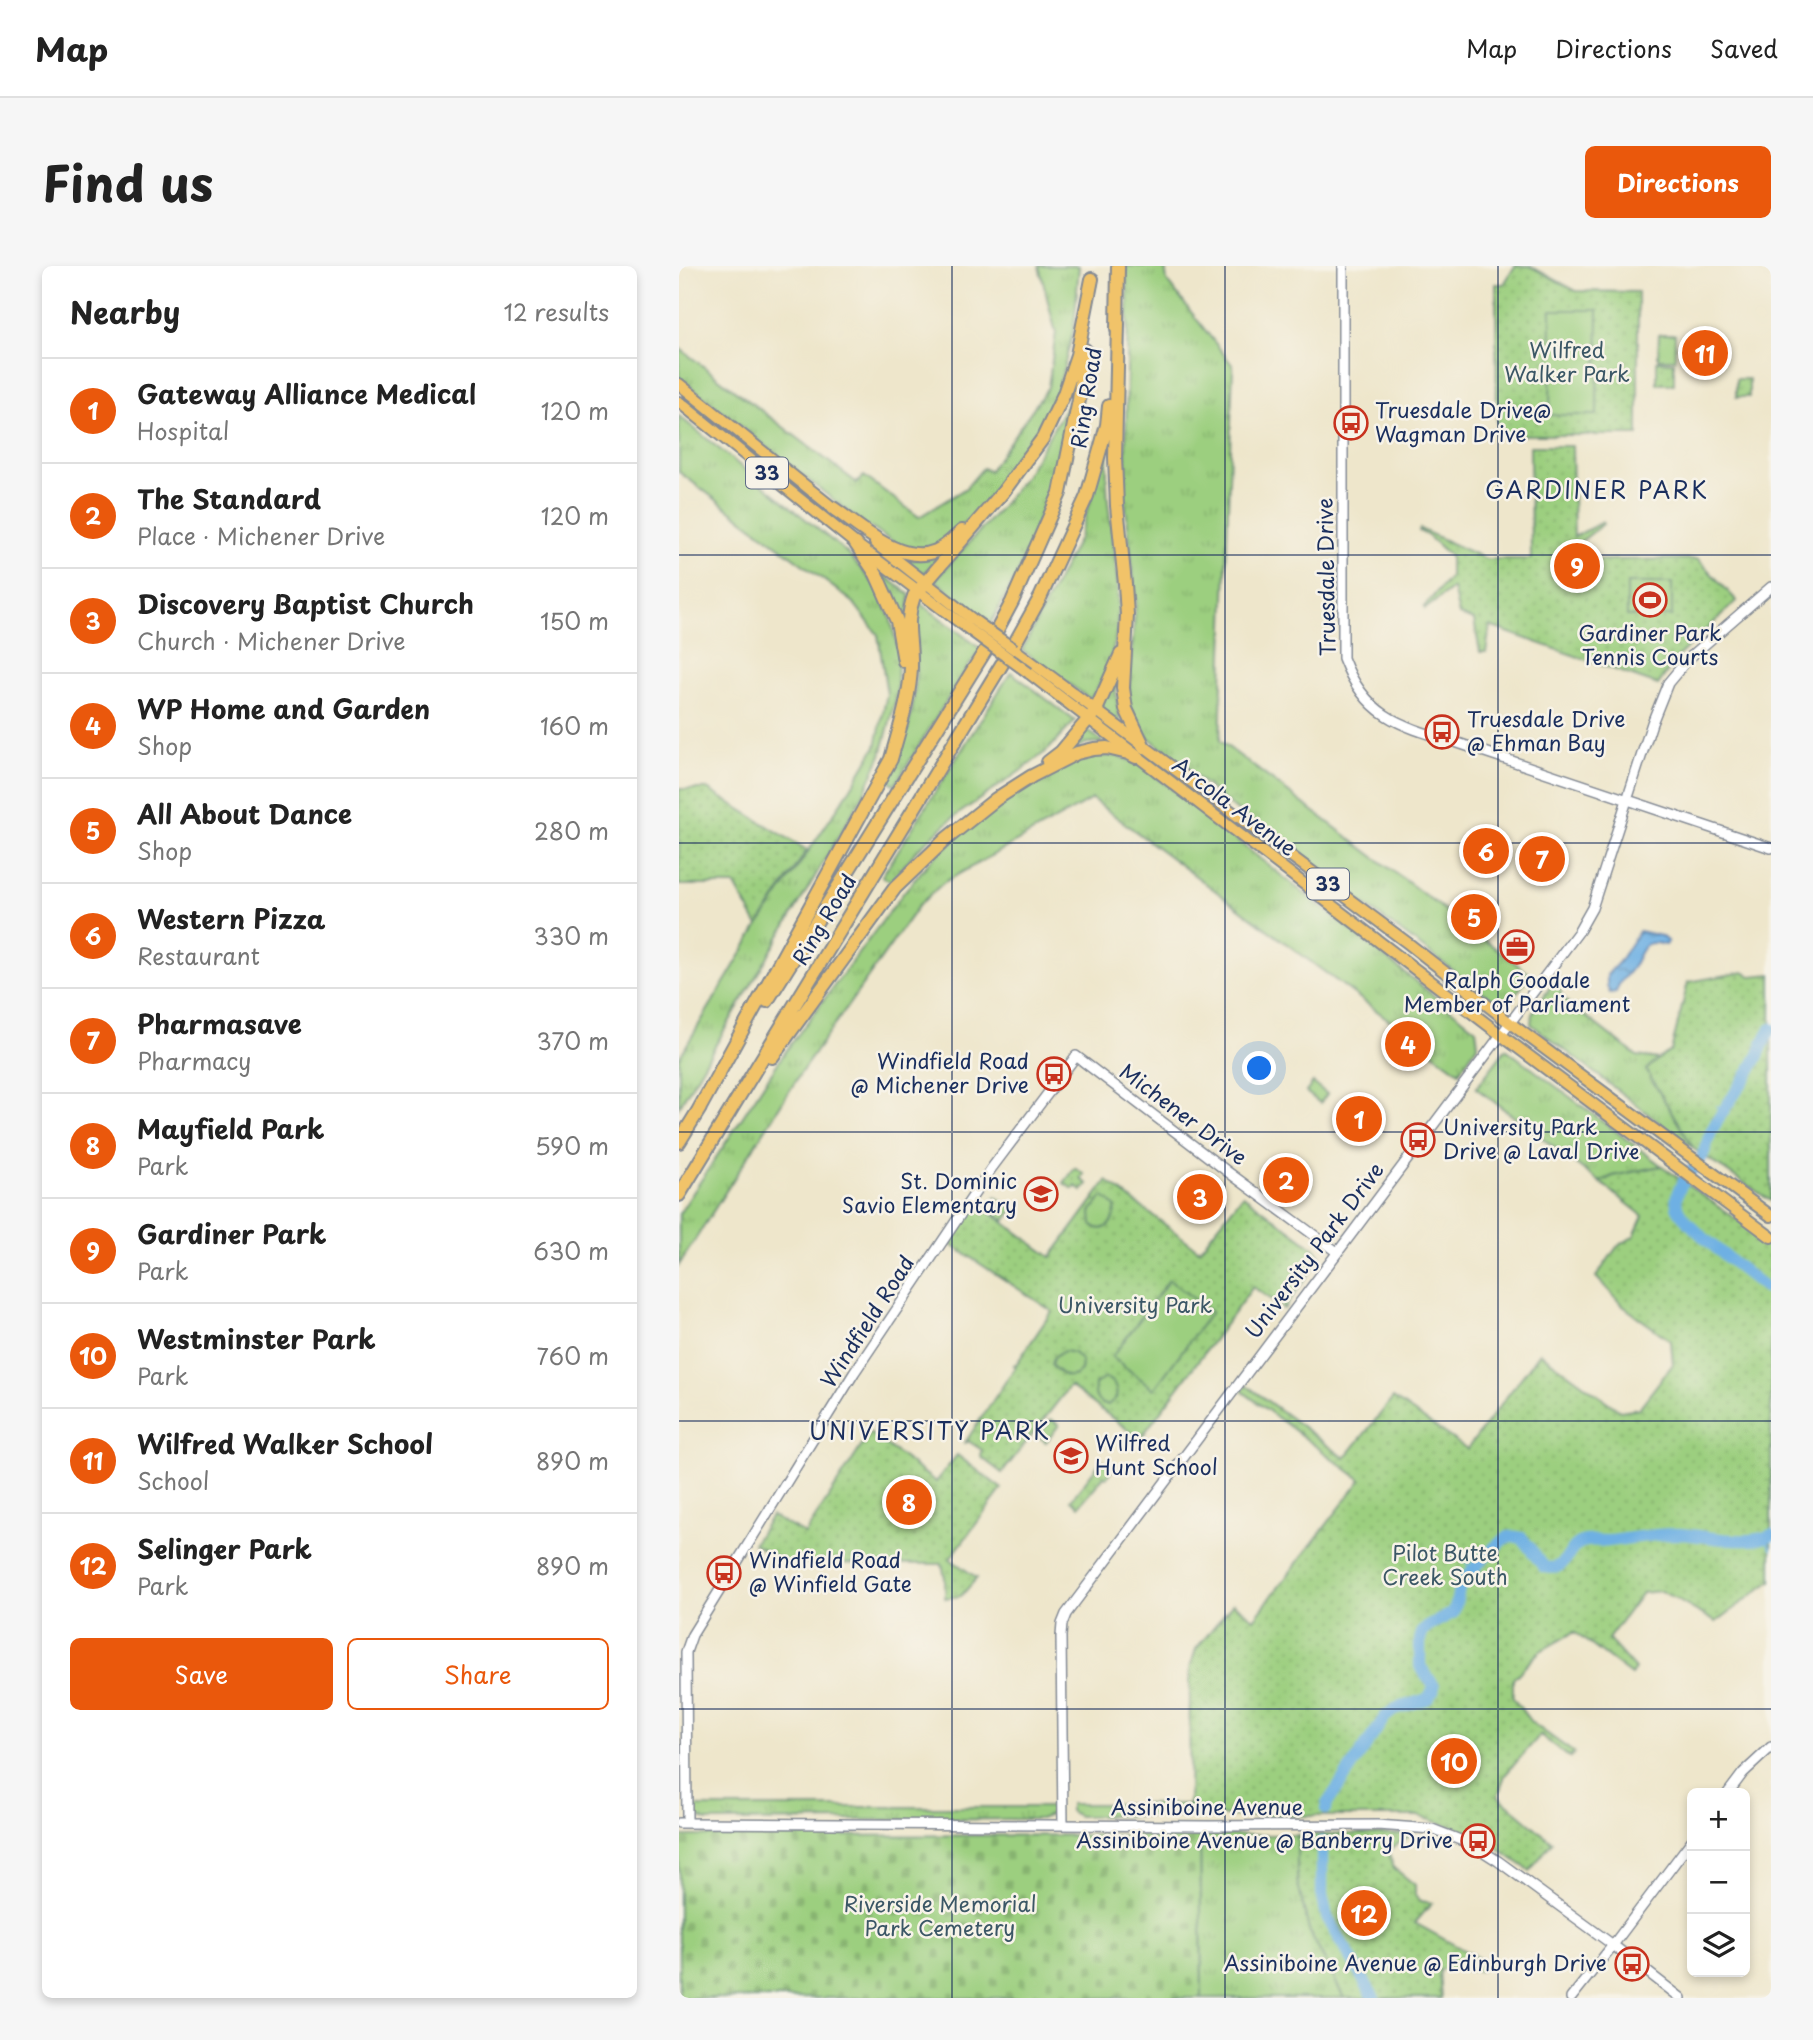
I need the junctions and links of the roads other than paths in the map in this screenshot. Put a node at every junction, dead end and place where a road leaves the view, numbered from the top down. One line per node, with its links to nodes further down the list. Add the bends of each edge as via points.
1 (1118, 266): 4 (highway, Ring Road)
2 (1343, 266): 21 (street, Truesdale Drive, via 1343,658 1351,678 1384,716 1411,729)
3 (1091, 272): 7 (highway, via 1077,355 1064,394 1043,438); 12 (highway, Ring Road, via 1079,400 1060,493)
4 (1118, 323): 13 (highway, via 1115,472); 14 (highway, Ring Road, via 1107,425 1087,496)
5 (679, 384): 8 (main road, Arcola Avenue / 33)
6 (679, 402): 9 (main road, Arcola Avenue / 33)
7 (1003, 492): 8 (highway, via 947,545 916,555 897,551); 10 (highway)
8 (833, 508): 10 (main road, Arcola Avenue / 33)
9 (856, 544): 10 (main road, Arcola Avenue / 33); 17 (highway, via 876,574 897,621 904,659)
10 (921, 587): 17 (highway, via 909,611 911,668); 18 (main road, Arcola Avenue / 33, bridge)
11 (1771, 587): 21 (street, University Park Drive, via 1688,659 1668,683)
12 (997, 630)
13 (1126, 640): 18 (highway); 19 (highway, via 1123,688)
14 (1015, 643)
15 (985, 651): 26 (highway, Ring Road)
16 (1002, 664): 27 (highway, Ring Road)
17 (904, 710): 26 (highway, via 891,760)
18 (1093, 715): 19 (main road, Arcola Avenue / 33); 20 (highway, via 1061,752)
19 (1140, 752): 20 (highway, via 1094,748); 23 (main road, Arcola Avenue / 33, via 1409,944); 24 (main road, Arcola Avenue / 33)
20 (1032, 776): 27 (highway, via 946,839 895,888)
21 (1629, 799): 22 (street, Truesdale Drive); 23 (street, University Park Drive, via 1579,931)
22 (1771, 848)
23 (1510, 1023): 24 (street, University Park Drive); 30 (main road, Arcola Avenue / 33)
24 (1501, 1035): 31 (main road, Arcola Avenue / 33); 32 (street, University Park Drive)
25 (1076, 1056): 32 (street, Michener Drive); 35 (street, Windfield Road, via 991,1169 854,1373 692,1635 686,1652)
26 (697, 1113): 28 (highway, Ring Road)
27 (721, 1128): 29 (highway, Ring Road)
28 (679, 1142)
29 (679, 1195)
30 (1771, 1216)
31 (1771, 1237)
32 (1337, 1252): 36 (street, University Park Drive, via 1066,1614 1061,1636)
33 (1771, 1747): 34 (street)
34 (1732, 1788)
35 (683, 1823): 36 (street, Assiniboine Avenue)
36 (1063, 1825): 38 (street, Assiniboine Avenue, via 1432,1829 1498,1861)
37 (1687, 1847): 38 (street)
38 (1613, 1945): 39 (street); 40 (street, Assiniboine Avenue)
39 (1571, 1998)
40 (1681, 1998)

